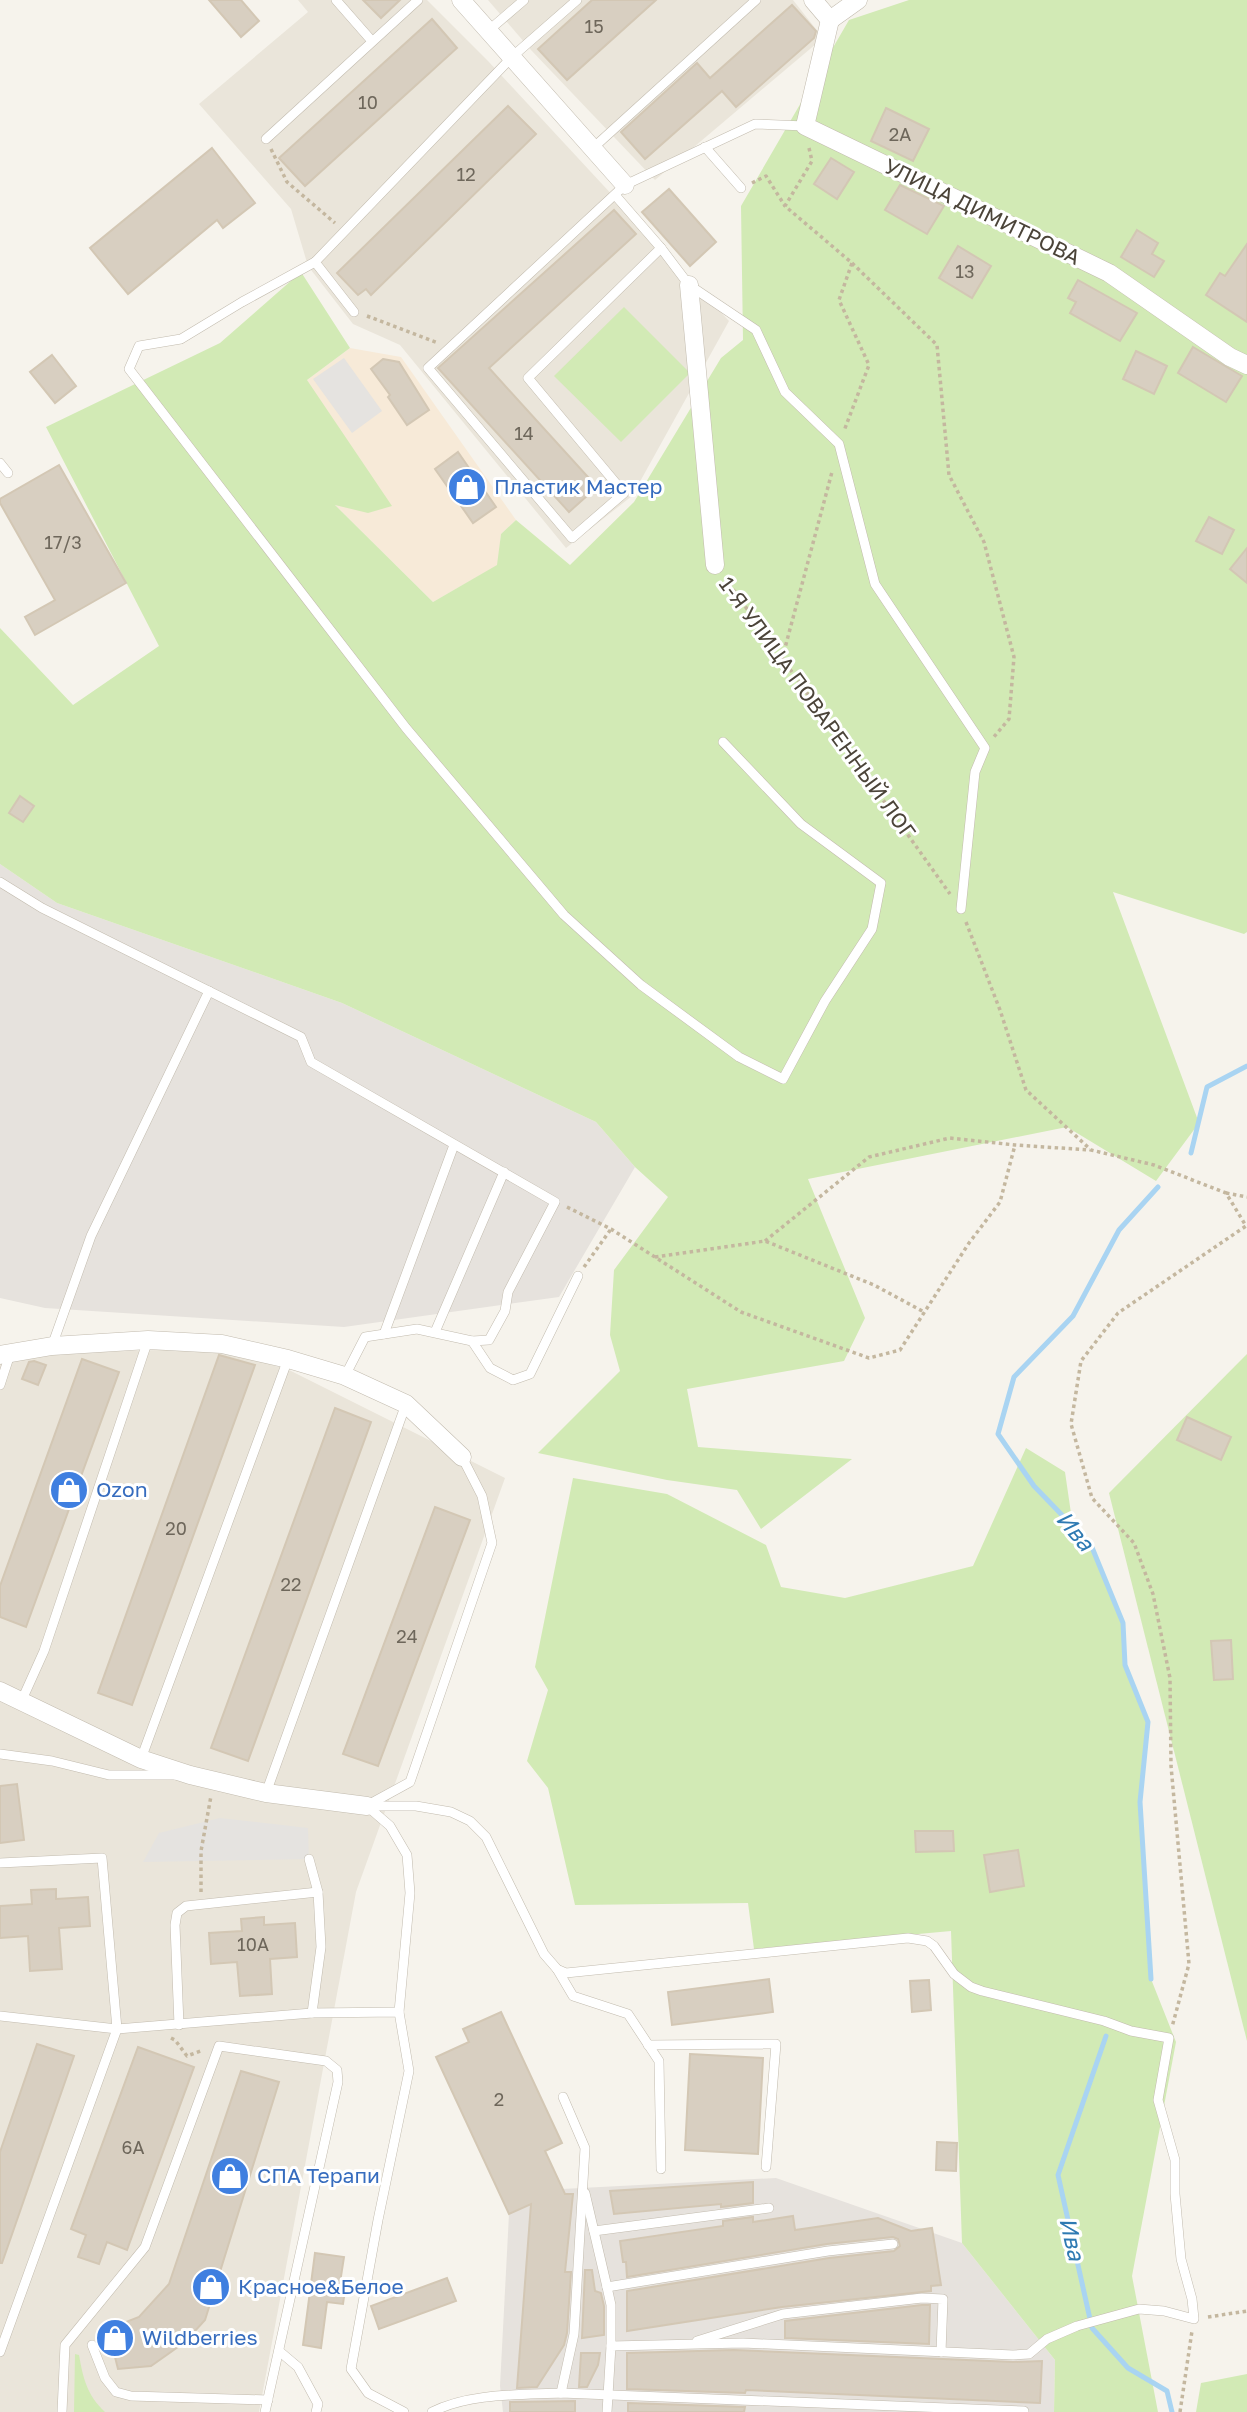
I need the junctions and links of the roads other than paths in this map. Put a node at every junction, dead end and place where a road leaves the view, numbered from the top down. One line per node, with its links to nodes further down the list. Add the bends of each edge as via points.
1 (336, 0): 11 (lane)
2 (418, 0): 11 (lane)
3 (461, 0): 10 (street)
4 (524, 0): 10 (lane)
5 (578, 0): 12 (lane)
6 (756, 0): 16 (lane)
7 (813, 0): 9 (street)
8 (858, 0): 9 (street)
9 (830, 20): 13 (street)
10 (488, 31): 12 (street)
11 (371, 40): 14 (lane)
12 (513, 56): 16 (street); 20 (lane)
13 (805, 126): 15 (lane, via 755,124); 23 (street, УЛИЦА ДИМИТРОВА, via 1109,273)
14 (266, 139)
15 (705, 147): 17 (lane); 18 (lane)
16 (593, 148): 18 (street)
17 (741, 188)
18 (620, 190): 19 (lane); 19 (lane, via 428,368 572,538 624,493 528,378)
19 (661, 248): 21 (lane)
20 (315, 262): 22 (lane); 27 (lane, via 181,340 139,345 129,369 406,728 564,915 641,985 739,1057 783,1079 825,1001 872,929 881,883 801,824)
21 (689, 285): 26 (street, 1-Я УЛИЦА ПОВАРЕННЫЙ ЛОГ); 29 (lane, via 756,330 785,392 839,444 875,584 985,747 975,772)
22 (354, 312)
23 (1247, 365)
24 (0, 463): 25 (lane)
25 (8, 473)
26 (715, 565)
27 (723, 742)
28 (0, 882): 30 (lane, via 42,908)
29 (961, 909)
30 (209, 991): 31 (lane, via 301,1037 311,1062); 38 (lane, via 91,1236)
31 (454, 1146): 32 (lane); 35 (lane)
32 (504, 1172): 34 (lane); 37 (lane, via 555,1202 508,1292 505,1311 489,1340)
33 (578, 1276): 37 (lane, via 530,1374 513,1380 490,1368)
34 (435, 1332): 35 (lane, via 417,1329); 37 (lane)
35 (384, 1334): 41 (lane, via 365,1338)
36 (148, 1340): 38 (street); 40 (street, via 222,1344); 46 (lane, via 44,1651)
37 (472, 1341)
38 (52, 1346): 39 (street)
39 (5, 1354): 42 (lane)
40 (288, 1359): 41 (street); 48 (lane)
41 (345, 1376): 43 (street)
42 (0, 1385)
43 (406, 1404): 44 (street); 50 (lane)
44 (462, 1457): 51 (lane, via 482,1496 492,1543 410,1782)
45 (0, 1691): 46 (street)
46 (21, 1702): 48 (street)
47 (0, 1754): 49 (lane, via 52,1760 109,1775)
48 (141, 1759): 49 (street)
49 (190, 1775): 50 (street)
50 (266, 1793): 51 (street)
51 (367, 1806): 55 (lane, via 416,1806 452,1812 470,1821 486,1837 544,1954); 56 (lane, via 390,1826 407,1855 410,1893)
52 (309, 1859): 54 (lane)
53 (0, 1863): 60 (lane, via 102,1858)
54 (318, 1892): 57 (lane, via 321,1947); 59 (lane, via 186,1906 177,1913)
55 (557, 1969): 61 (lane, via 573,1996 628,2014); 75 (lane, via 575,1973 919,1939 934,1946 954,1974 971,1987 1169,2038 1158,2100 1175,2160 1181,2259 1194,2319 1139,2309 1077,2326 1047,2339 1030,2354)
56 (399, 2012): 57 (lane); 84 (lane, via 409,2071 351,2369 368,2393)
57 (312, 2013): 59 (lane)
58 (0, 2017): 60 (lane)
59 (179, 2025): 60 (lane)
60 (117, 2029): 74 (lane)
61 (648, 2045): 63 (lane, via 776,2044); 64 (lane, via 659,2061)
62 (563, 2097): 65 (lane, via 585,2148)
63 (766, 2167)
64 (661, 2169)
65 (583, 2183): 67 (lane); 76 (lane, via 574,2334)
66 (769, 2208): 67 (lane)
67 (594, 2231): 69 (lane)
68 (893, 2244): 69 (lane)
69 (607, 2287): 72 (lane)
70 (685, 2344): 72 (lane); 75 (lane); 75 (lane, via 783,2314 922,2298 943,2299)
71 (92, 2346): 78 (lane, via 116,2392)
72 (611, 2346): 77 (lane)
73 (279, 2351): 78 (lane); 81 (lane, via 337,2070 326,2061 219,2046 145,2247 65,2345); 83 (lane, via 298,2367 318,2404)
74 (0, 2352)
75 (941, 2352)
76 (561, 2393): 77 (lane); 85 (lane, via 450,2403)
77 (608, 2394): 79 (lane); 86 (lane)
78 (268, 2400): 82 (lane)
79 (928, 2409): 80 (lane)
80 (1024, 2411)
81 (62, 2412)
82 (265, 2412)
83 (316, 2412)
84 (404, 2412)
85 (432, 2412)
86 (607, 2412)

